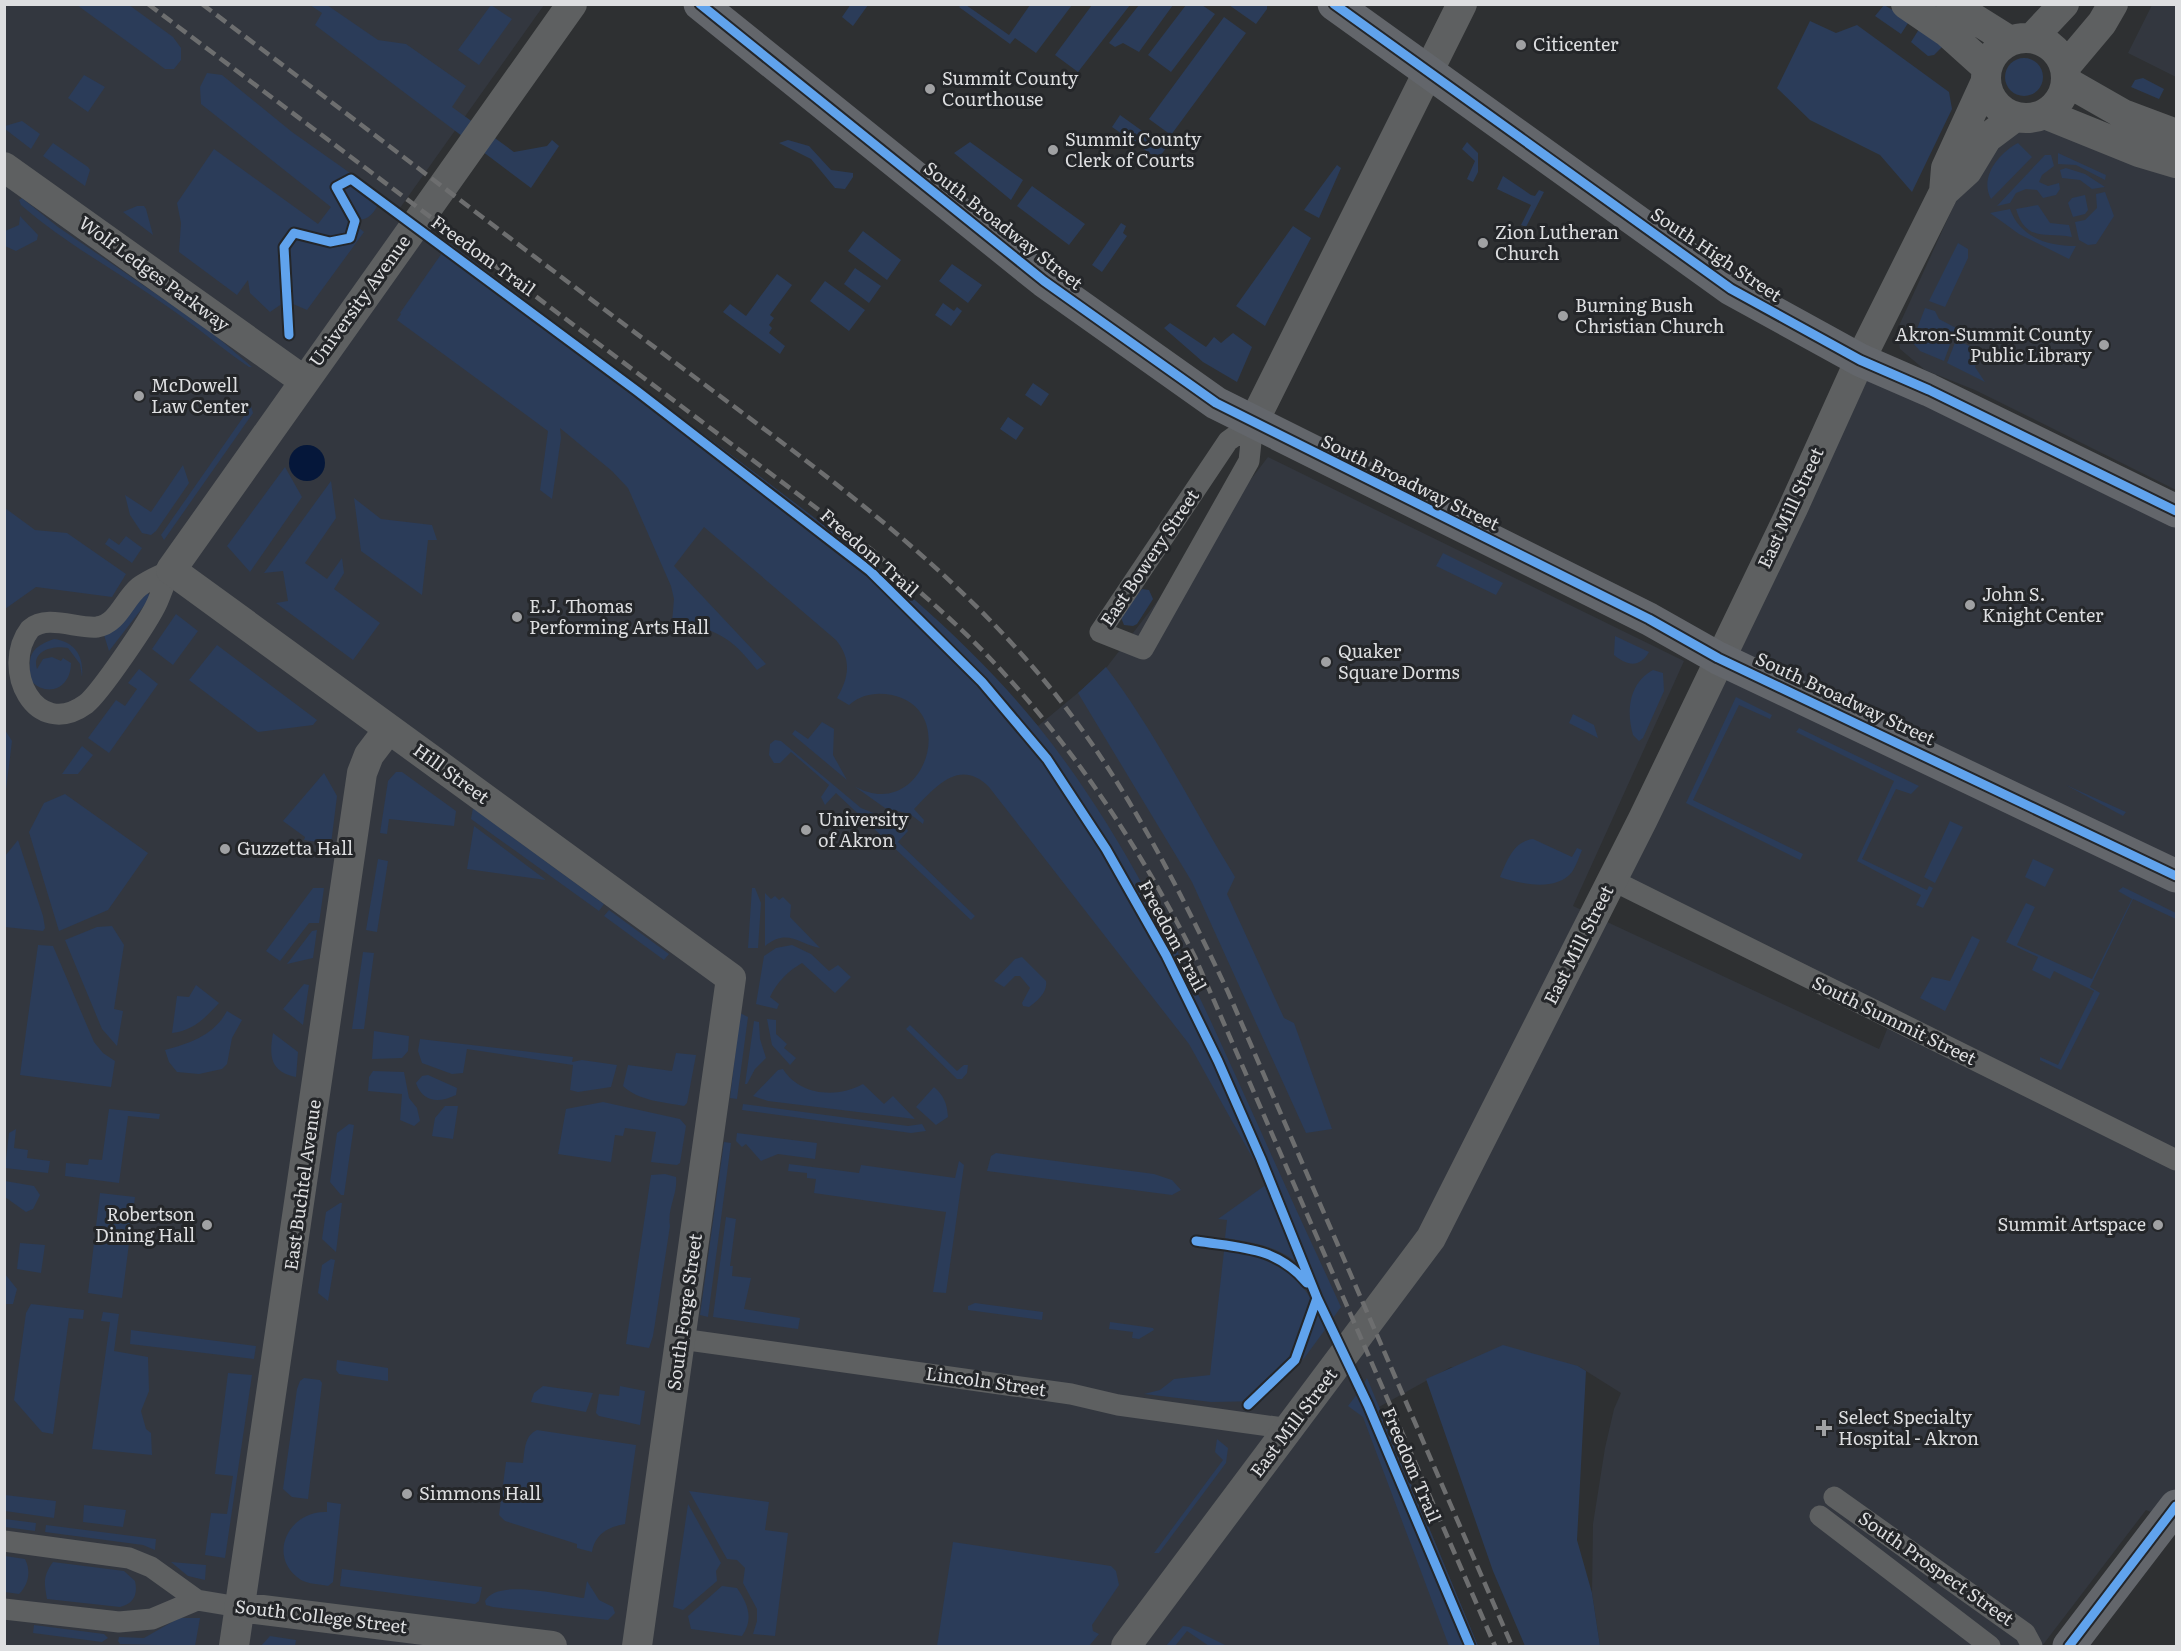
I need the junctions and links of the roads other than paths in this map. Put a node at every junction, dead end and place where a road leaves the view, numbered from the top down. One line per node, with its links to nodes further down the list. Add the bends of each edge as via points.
1 (572, 4): 20 (street, University Avenue)
2 (700, 4): 21 (main road, South Broadway Street, via 1044,281 1158,364)
3 (1334, 4): 10 (main road, South High Street)
4 (1462, 4): 10 (street, East Bowery Street)
5 (1906, 4): 11 (street, via 1947,32)
6 (1951, 4): 9 (street)
7 (2064, 4): 9 (street)
8 (2113, 4): 12 (street)
9 (2021, 40): 11 (street, via 1992,57); 12 (street, via 2053,48)
10 (1428, 73): 19 (main road, South High Street, via 1731,289); 21 (street, East Bowery Street)
11 (1987, 74): 14 (street, via 1995,103); 18 (street, East Mill Street, via 1946,168)
12 (2066, 75): 13 (street, via 2056,106); 15 (street, via 2123,114)
13 (2045, 114): 14 (street); 16 (street)
14 (2015, 117): 18 (street, East Mill Street, via 1987,138 1967,171)
15 (2176, 134)
16 (2176, 163)
17 (4, 167): 20 (street, Wolf Ledges Parkway)
18 (1944, 192): 19 (street, East Mill Street)
19 (1860, 360): 22 (main road, South High Street); 24 (street, East Mill Street, via 1793,508)
20 (303, 380): 23 (street, University Avenue)
21 (1253, 423): 21 (street, East Bowery Street, via 1228,441 1100,632 1143,649 1249,461); 24 (main road, South Broadway Street, via 1648,619)
22 (2176, 512)
23 (171, 570): 23 (street, University Avenue, via 138,588 106,624 32,626 22,636 14,654 13,671 19,693 31,706 47,712 67,712 86,704 157,603); 25 (street, Hill Street)
24 (1718, 658): 26 (main road, South Broadway Street); 27 (street, East Mill Street)
25 (388, 730): 28 (street, Hill Street); 37 (street, East Buchtel Avenue, via 369,755 363,773)
26 (2176, 876)
27 (1612, 880): 29 (street, South Summit Street); 31 (street, East Mill Street, via 1431,1238)
28 (731, 978): 30 (street, South Forge Street)
29 (2176, 1160)
30 (681, 1339): 31 (street, Lincoln Street); 41 (street, South Forge Street)
31 (1290, 1430): 42 (street, East Mill Street)
32 (1834, 1497): 44 (street, South Prospect Street, via 2025,1633)
33 (2176, 1506): 45 (main road)
34 (1820, 1516): 43 (street, South Prospect Street)
35 (4, 1541): 36 (street, South College Street, via 129,1558 151,1567)
36 (197, 1600): 37 (street, South College Street); 38 (street, via 152,1619 119,1622)
37 (239, 1607): 39 (street, East Buchtel Avenue); 40 (street, South College Street)
38 (4, 1609)
39 (234, 1647)
40 (552, 1647)
41 (637, 1647)
42 (1126, 1647)
43 (1990, 1647)
44 (2032, 1647)
45 (2069, 1647)

